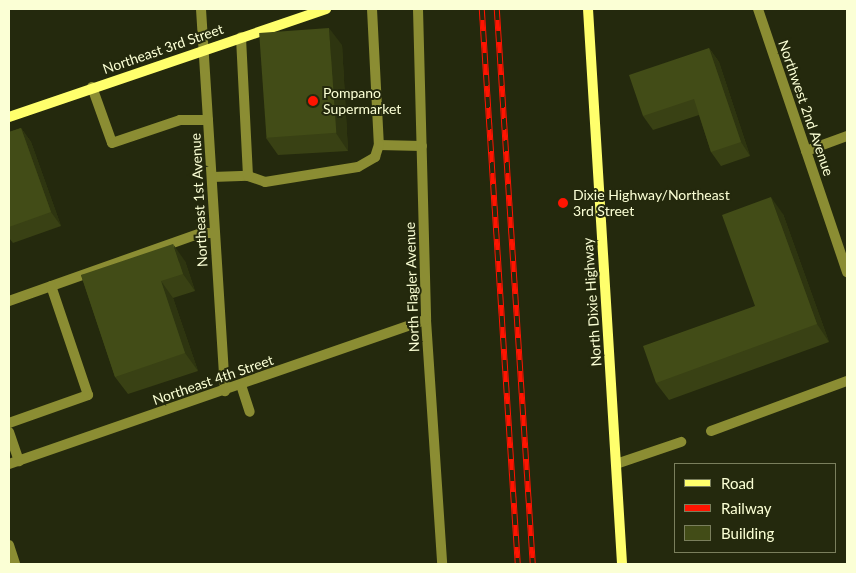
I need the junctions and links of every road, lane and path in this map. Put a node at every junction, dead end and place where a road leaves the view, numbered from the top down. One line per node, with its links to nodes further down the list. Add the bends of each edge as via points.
1 (201, 9): 8 (street, Northeast 1st Avenue)
2 (326, 9): 7 (main road, Northeast 3rd Street)
3 (372, 9): 13 (street)
4 (418, 9): 14 (street, North Flagler Avenue)
5 (588, 9): 33 (main road, North Dixie Highway)
6 (758, 9): 15 (street, Northwest 2nd Avenue)
7 (241, 37): 8 (main road, Northeast 3rd Street); 16 (street)
8 (203, 50): 9 (main road, Northeast 3rd Street); 11 (street, Northeast 1st Avenue)
9 (92, 87): 10 (main road, Northeast 3rd Street); 11 (street, via 112,143 180,120)
10 (9, 117)
11 (208, 120): 17 (street, Northeast 1st Avenue)
12 (847, 136): 15 (street)
13 (379, 145): 14 (street); 16 (street, via 375,157 358,168 265,182)
14 (422, 146): 22 (street, North Flagler Avenue)
15 (806, 151): 19 (street, Northwest 2nd Avenue)
16 (248, 176): 17 (street)
17 (212, 177): 18 (street, Northeast 1st Avenue)
18 (215, 233): 20 (street, via 201,233); 25 (street, Northeast 1st Avenue)
19 (847, 272)
20 (51, 286): 21 (street); 27 (street, via 88,395)
21 (9, 301)
22 (426, 320): 24 (street, Northeast 4th Street); 36 (street, North Flagler Avenue)
23 (847, 381): 28 (street)
24 (241, 385): 25 (street, Northeast 4th Street); 26 (street)
25 (225, 391): 31 (street, Northeast 4th Street)
26 (250, 412)
27 (9, 423)
28 (711, 431)
29 (9, 432): 31 (street)
30 (681, 442): 33 (street)
31 (20, 461): 32 (street, Northeast 4th Street)
32 (9, 464)
33 (616, 464): 37 (main road, North Dixie Highway)
34 (9, 545): 35 (street)
35 (13, 563)
36 (442, 564)
37 (622, 564)

